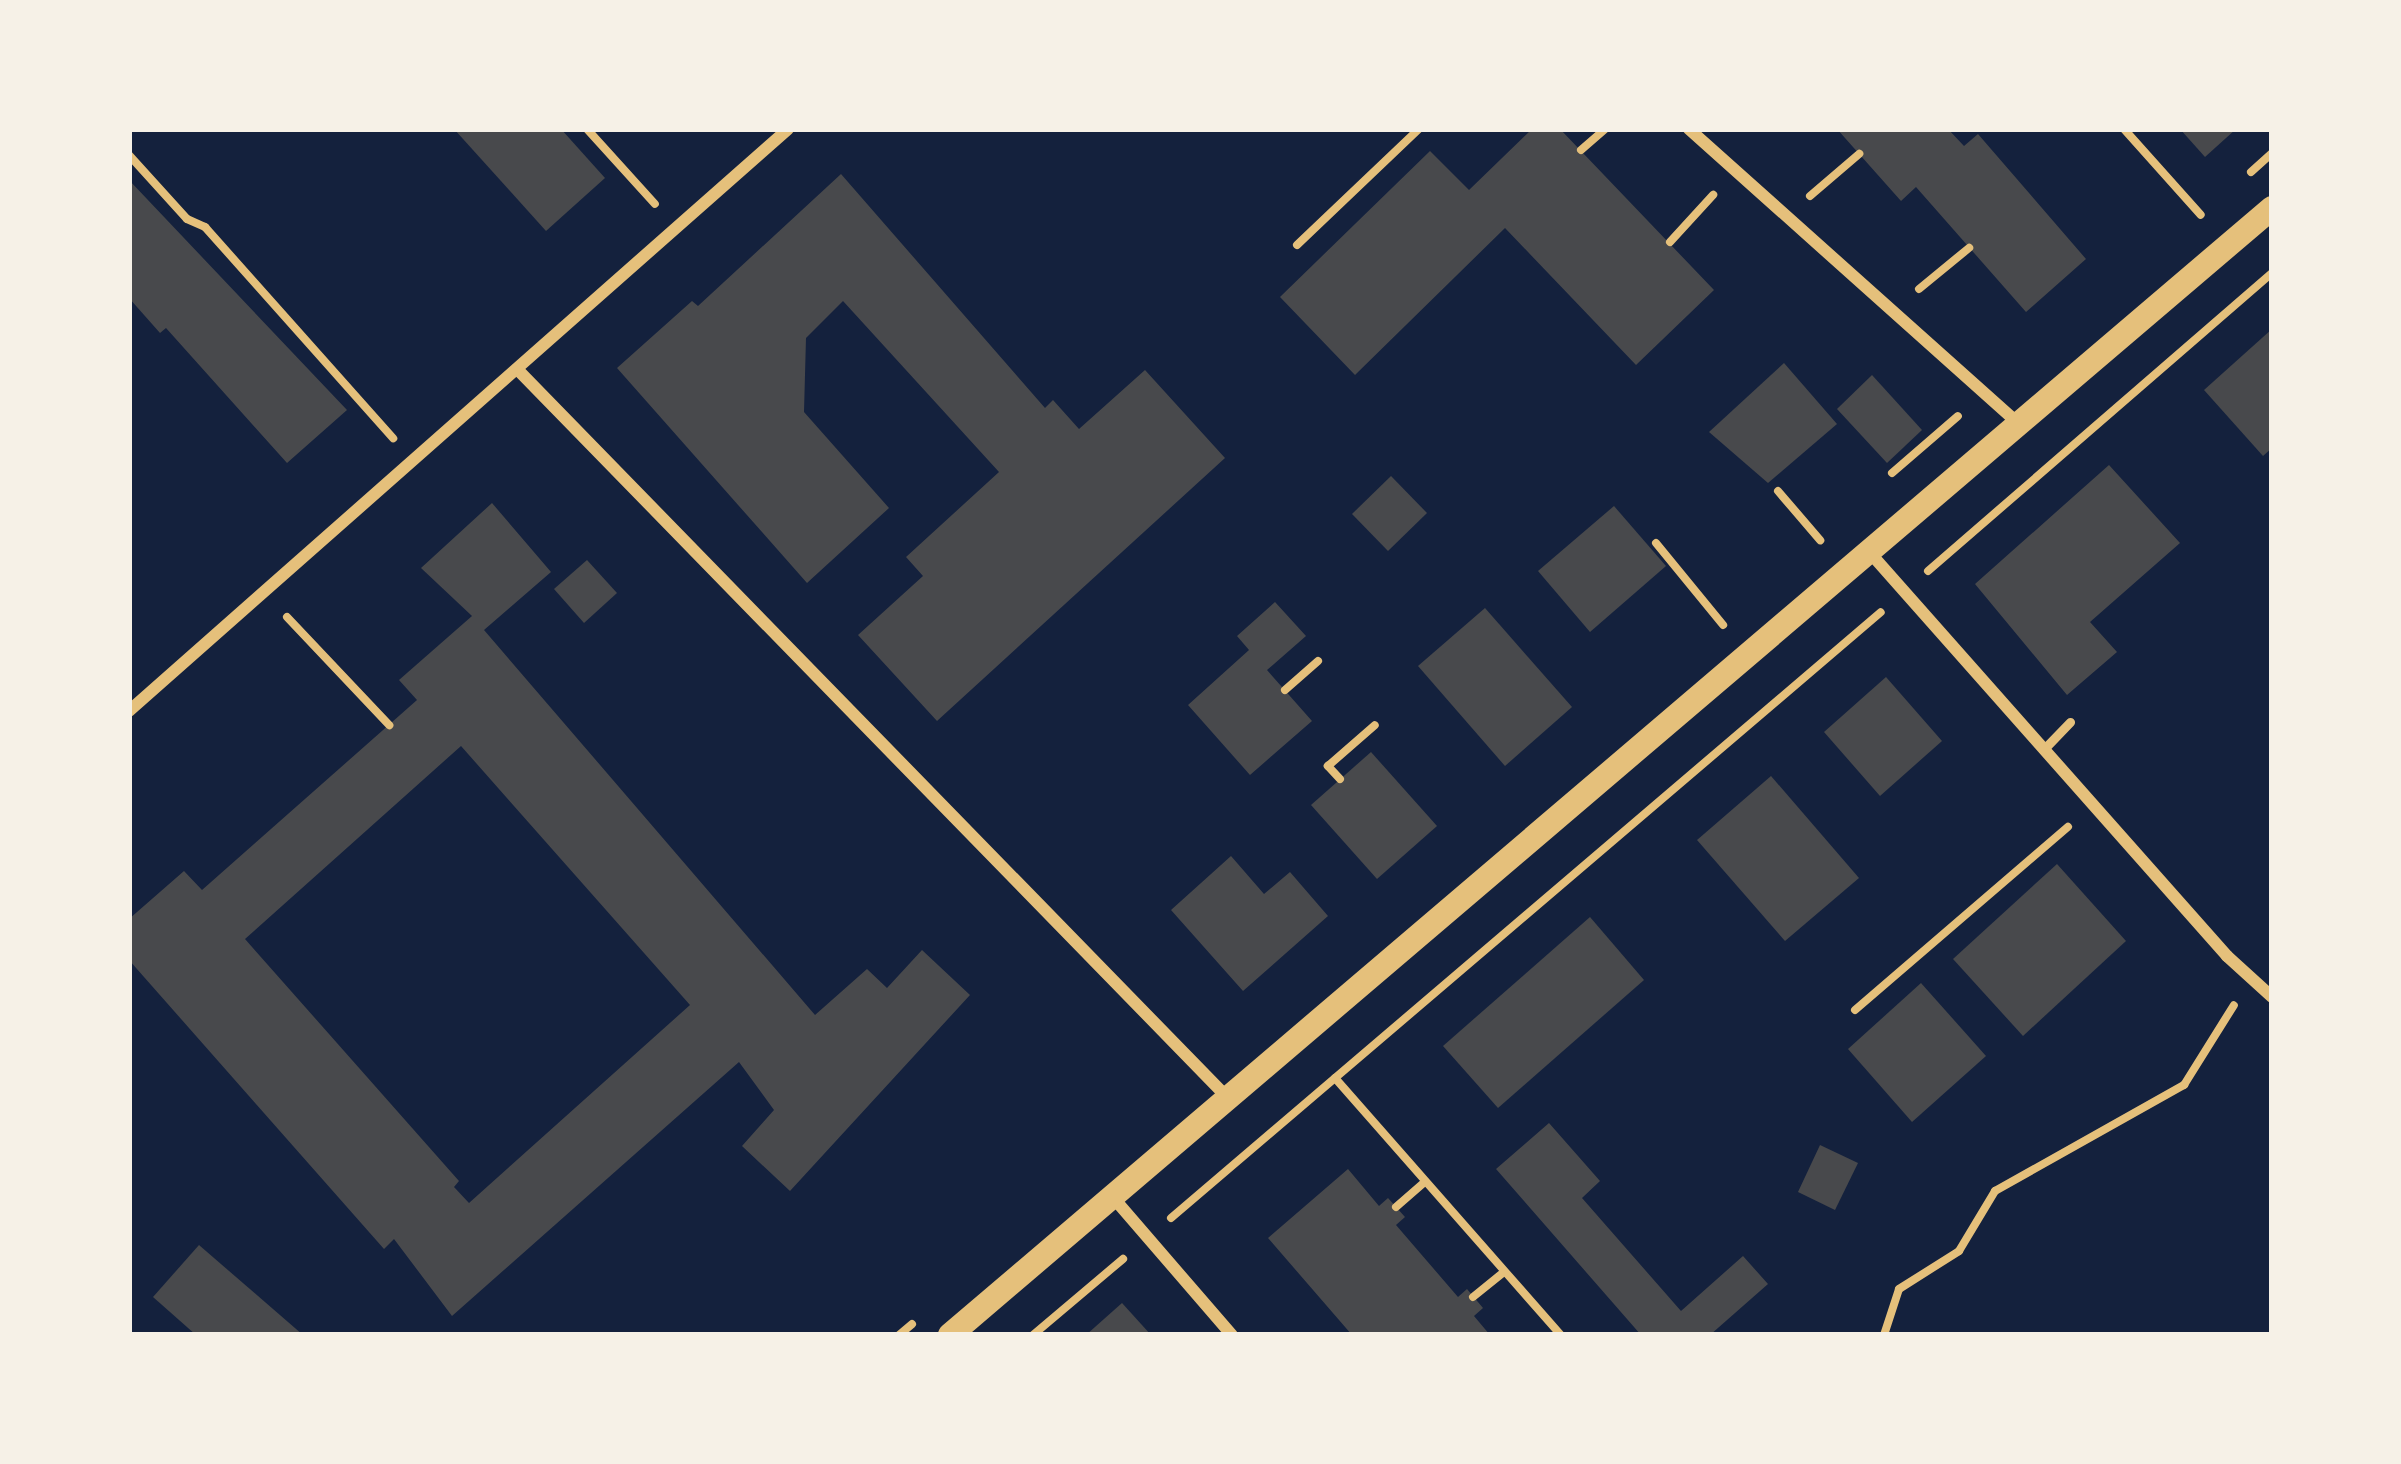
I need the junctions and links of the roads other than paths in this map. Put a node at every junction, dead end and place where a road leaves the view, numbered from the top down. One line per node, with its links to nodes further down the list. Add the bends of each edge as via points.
1 (788, 129): 4 (street)
2 (1689, 129): 5 (street)
3 (2272, 208): 5 (main road)
4 (517, 369): 7 (street); 11 (street)
5 (2021, 427): 6 (main road)
6 (1872, 554): 9 (street); 11 (main road)
7 (129, 711)
8 (2070, 722): 9 (lane)
9 (2043, 750): 10 (street)
10 (2272, 997)
11 (1225, 1095): 12 (main road)
12 (1110, 1193): 13 (main road); 14 (street)
13 (950, 1335)
14 (1232, 1335)

